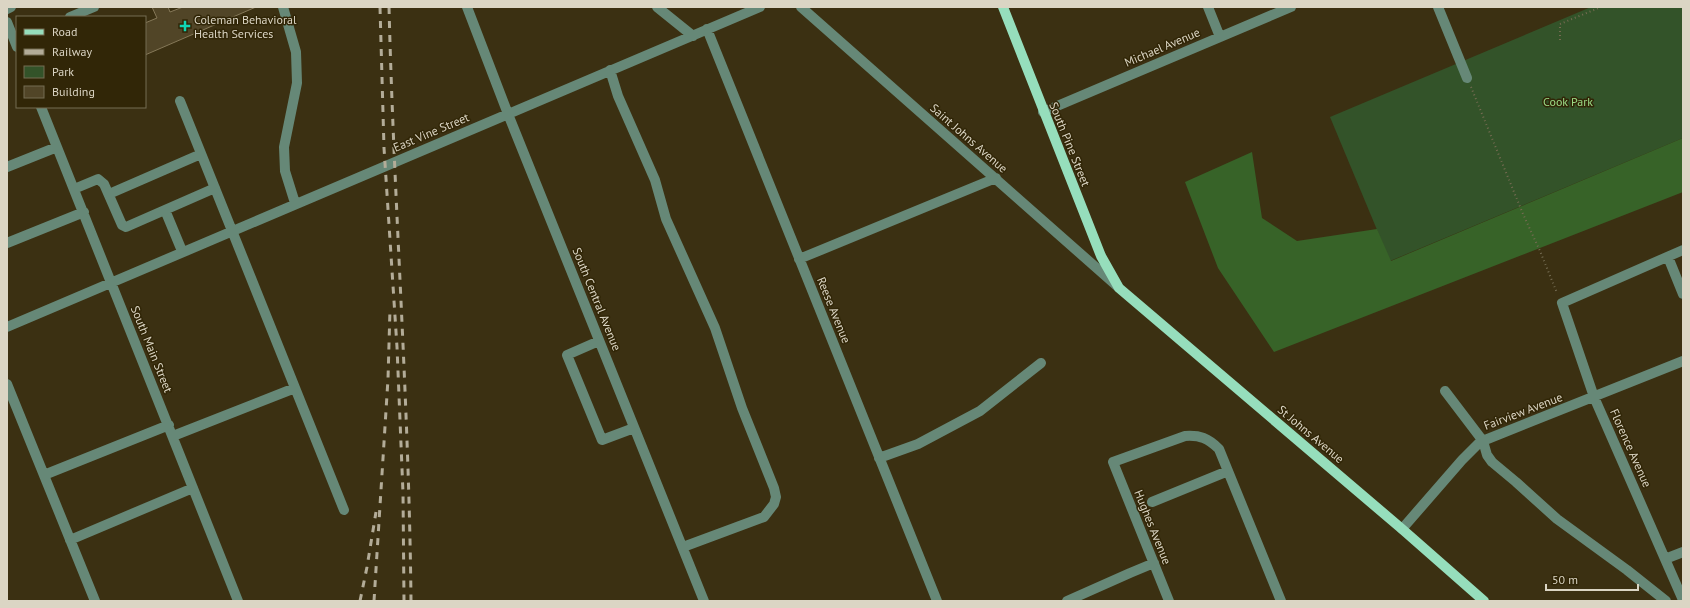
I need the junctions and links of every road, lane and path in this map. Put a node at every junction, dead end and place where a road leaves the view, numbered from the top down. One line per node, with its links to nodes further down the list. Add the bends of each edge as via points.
1 (11, 7): 13 (street)
2 (94, 7): 14 (street)
3 (283, 7): 35 (street, via 296,52 297,83 284,147 285,171)
4 (467, 7): 27 (street, South Central Avenue)
5 (656, 7): 17 (street)
6 (760, 7): 16 (street, East Vine Street)
7 (801, 7): 31 (street, Saint Johns Avenue)
8 (1002, 7): 26 (main road, South Pine Street)
9 (1208, 7): 18 (street)
10 (1291, 7): 18 (street, Michael Avenue)
11 (1438, 7): 23 (street)
12 (1601, 7): 19 (path, via 1560,24)
13 (7, 9)
14 (72, 16)
15 (7, 22): 20 (street)
16 (707, 29): 17 (street, East Vine Street); 43 (street, Reese Avenue)
17 (693, 36): 22 (street, East Vine Street)
18 (1220, 37): 26 (street, Michael Avenue)
19 (1560, 40)
20 (16, 44): 21 (street)
21 (7, 51)
22 (610, 70): 27 (street, East Vine Street); 68 (street, via 618,96 655,180 666,219 715,328 776,497 764,517)
23 (1467, 78): 47 (path)
24 (180, 101): 29 (street)
25 (41, 108): 28 (street, South Main Street)
26 (1043, 112): 45 (main road, South Pine Street, via 1101,256)
27 (508, 114): 35 (street, East Vine Street); 49 (street, South Central Avenue)
28 (58, 147): 30 (street); 33 (street, South Main Street)
29 (201, 154): 32 (street); 34 (street)
30 (7, 167)
31 (996, 178): 43 (street); 45 (street, Saint Johns Avenue)
32 (214, 188): 36 (street); 38 (street)
33 (74, 189): 34 (street, via 98,179 104,184); 37 (street, South Main Street)
34 (108, 194): 36 (street, via 122,225 126,227)
35 (295, 203): 38 (street, East Vine Street)
36 (165, 210): 41 (street)
37 (84, 212): 39 (street); 44 (street, South Main Street)
38 (231, 230): 41 (street, East Vine Street); 53 (street)
39 (7, 243)
40 (1683, 250): 42 (street)
41 (182, 251): 44 (street, East Vine Street)
42 (1668, 257): 46 (street); 47 (street)
43 (799, 259): 60 (street, Reese Avenue)
44 (112, 281): 48 (street, East Vine Street); 56 (street, South Main Street)
45 (1119, 288): 66 (main road, St Johns Avenue)
46 (1683, 294)
47 (1562, 303): 55 (street, Florence Avenue)
48 (7, 327)
49 (599, 341): 57 (street, South Central Avenue); 57 (street, via 567,355 602,440)
50 (1683, 361): 55 (street, Fairview Avenue)
51 (1041, 364): 60 (street, via 980,411 918,444)
52 (7, 384): 62 (street)
53 (295, 388): 58 (street); 65 (street)
54 (1445, 391): 59 (street)
55 (1594, 397): 59 (street, Fairview Avenue); 70 (street, Florence Avenue)
56 (169, 425): 58 (street, South Main Street); 62 (street)
57 (634, 428): 68 (street, South Central Avenue)
58 (173, 436): 63 (street, South Main Street)
59 (1483, 441): 66 (street, Fairview Avenue, via 1462,460); 81 (street, via 1492,462 1557,519)
60 (879, 458): 76 (street, Reese Avenue)
61 (1228, 471): 64 (street); 71 (street, Hughes Avenue, via 1218,449 1208,439 1200,436 1185,436 1113,462); 79 (street)
62 (44, 475): 67 (street)
63 (193, 488): 67 (street); 74 (street, South Main Street)
64 (1152, 502)
65 (344, 510)
66 (1402, 529): 80 (main road, St Johns Avenue)
67 (70, 540): 73 (street)
68 (683, 547): 75 (street, South Central Avenue)
69 (1683, 552): 70 (street)
70 (1665, 559): 72 (street, Florence Avenue)
71 (1154, 564): 77 (street, via 1130,572); 78 (street, Hughes Avenue)
72 (1683, 600)
73 (95, 601)
74 (238, 601)
75 (704, 601)
76 (937, 601)
77 (1067, 601)
78 (1169, 601)
79 (1281, 601)
80 (1484, 601)
81 (1666, 601)

